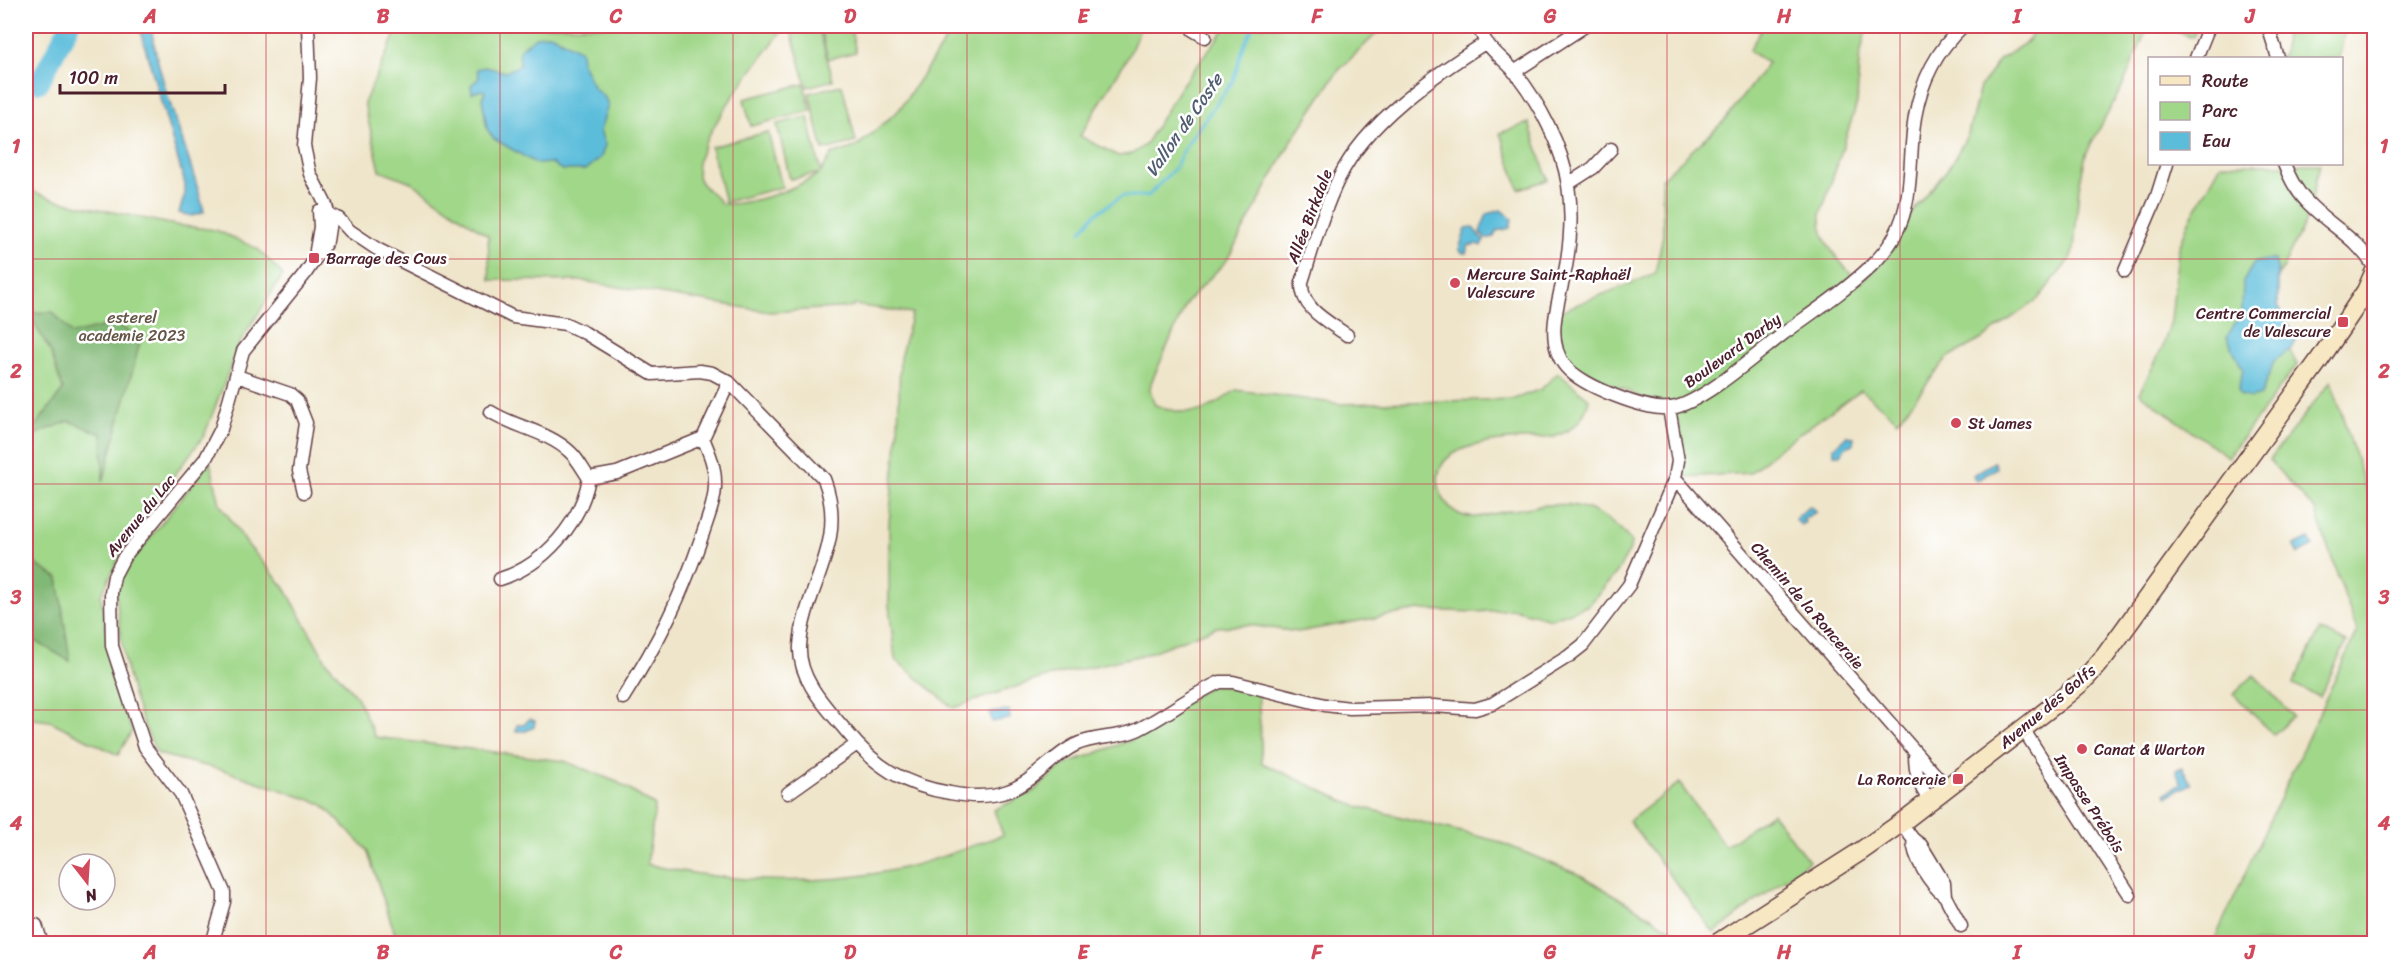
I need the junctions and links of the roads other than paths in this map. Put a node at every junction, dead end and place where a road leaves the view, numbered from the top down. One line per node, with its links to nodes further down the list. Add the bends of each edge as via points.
1 (308, 26): 17 (street, Avenue du Lac, via 310,78 305,159)
2 (1193, 26): 8 (street, via 1192,30)
3 (1479, 26): 9 (street)
4 (1585, 26): 12 (street)
5 (1963, 26): 29 (street, Boulevard Darby, via 1937,56 1920,94 1910,190 1895,236 1873,264 1849,285 1718,383 1685,405)
6 (2209, 26): 10 (street)
7 (2268, 26): 11 (street)
8 (1205, 37)
9 (1485, 43): 12 (street); 25 (street, Allée Birkdale, via 1414,91 1371,133 1340,177 1301,294 1309,306)
10 (2196, 57)
11 (2278, 57)
12 (1514, 72): 16 (street, via 1551,134)
13 (1611, 149): 16 (street, via 1593,168)
14 (2167, 165): 23 (street)
15 (2284, 165): 20 (street, via 2308,204)
16 (1568, 184): 29 (street, via 1567,261 1555,324 1558,352 1564,365 1584,382 1624,398)
17 (325, 222): 18 (street); 19 (street, Avenue du Lac); 21 (street, Avenue du Lac)
18 (350, 231): 19 (street); 28 (street, via 377,249 513,317 566,324 652,374 712,373)
19 (327, 241): 21 (street, Avenue du Lac)
20 (2369, 251): 22 (street)
21 (314, 258): 27 (street, Avenue du Lac, via 243,351)
22 (2374, 269): 26 (main road, Avenue des Golfs, via 2366,291)
23 (2125, 271)
24 (2374, 294): 26 (main road, Avenue des Golfs)
25 (1347, 335)
26 (2320, 359): 37 (main road, Avenue des Golfs, via 2105,656 2084,680)
27 (237, 376): 34 (street, via 297,400 306,423 299,471); 48 (street, Avenue du Lac, via 221,429 206,458 137,541 114,576 110,609 112,646 139,735 181,794 224,892)
28 (729, 382): 31 (street); 38 (street, via 824,479 832,500 828,549 800,647 808,680)
29 (1669, 408): 33 (street, via 1678,461)
30 (491, 412): 32 (street, via 558,442)
31 (703, 438): 32 (street, via 617,473); 36 (street, via 713,461 716,484 709,515 663,632)
32 (590, 478): 35 (street, via 572,523 537,561)
33 (1676, 478): 38 (street, via 1629,585 1583,645 1483,707 1350,708 1220,682 1138,729 1077,744 1022,785 979,797 911,784 881,766); 39 (street, Chemin de la Ronceraie)
34 (304, 492)
35 (500, 579)
36 (623, 698)
37 (2022, 729): 40 (main road, Avenue des Golfs); 44 (street, Impasse Prébois)
38 (856, 744): 41 (street)
39 (1916, 755): 40 (street, Chemin de la Ronceraie); 42 (street, via 1918,779)
40 (1947, 788): 42 (main road, Avenue des Golfs)
41 (788, 793)
42 (1930, 801): 43 (main road, Avenue des Golfs)
43 (1901, 823): 46 (street, via 1913,839 1913,850); 49 (main road, Avenue des Golfs)
44 (2130, 895)
45 (36, 925): 47 (street)
46 (1961, 926)
47 (42, 944)
48 (212, 944)
49 (1716, 944)

